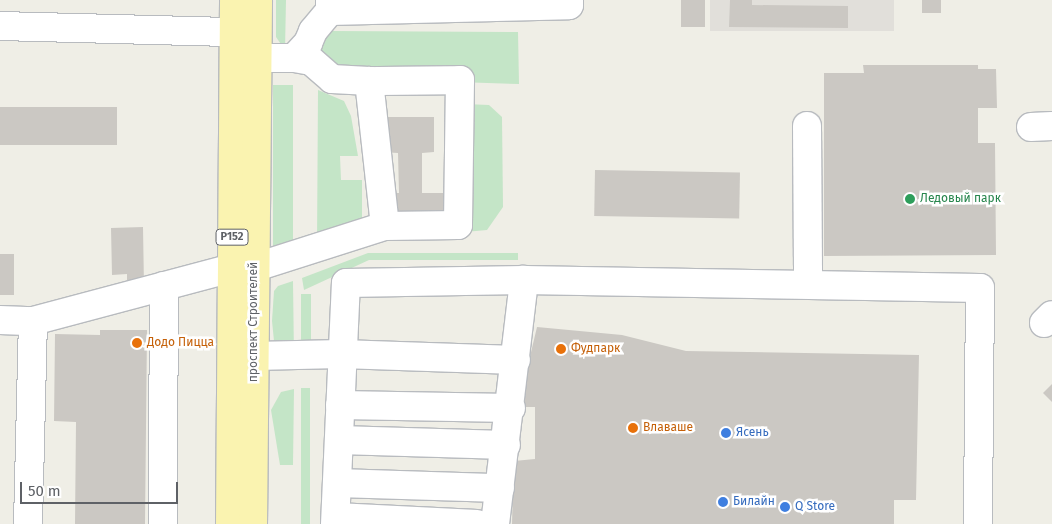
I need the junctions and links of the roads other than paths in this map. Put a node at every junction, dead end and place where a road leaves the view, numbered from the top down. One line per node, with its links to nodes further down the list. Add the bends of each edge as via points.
1 (234, 0): 6 (main road, проспект Строителей / Р152)
2 (258, 0): 7 (main road, проспект Строителей / Р152)
3 (569, 0): 4 (lane, via 569,5)
4 (330, 5): 8 (lane, via 308,43)
5 (0, 26): 6 (lane)
6 (233, 32): 12 (main road, проспект Строителей / Р152)
7 (257, 58): 8 (lane); 12 (main road, проспект Строителей / Р152)
8 (294, 58): 9 (lane, via 311,61 332,79)
9 (369, 81): 11 (lane); 11 (lane, via 460,80 458,225)
10 (807, 126): 14 (lane)
11 (385, 226): 12 (lane)
12 (242, 268): 15 (lane); 19 (main road, проспект Строителей / Р152); 30 (main road, проспект Строителей / Р152)
13 (524, 280): 14 (lane); 18 (lane, via 346,283); 20 (lane)
14 (808, 284): 34 (lane, via 980,288)
15 (164, 286): 17 (lane); 29 (lane)
16 (0, 320): 17 (lane)
17 (33, 321): 28 (lane)
18 (341, 354): 19 (lane); 20 (lane); 21 (lane)
19 (254, 356): 31 (main road, проспект Строителей / Р152)
20 (516, 360): 22 (lane)
21 (340, 405): 22 (lane); 23 (lane)
22 (510, 408): 24 (lane)
23 (339, 440): 24 (lane); 25 (lane)
24 (506, 445): 26 (lane)
25 (337, 483): 26 (lane); 27 (lane)
26 (500, 488): 33 (lane)
27 (335, 521): 32 (lane)
28 (28, 524)
29 (163, 524)
30 (230, 524)
31 (254, 524)
32 (477, 524)
33 (495, 524)
34 (978, 524)

